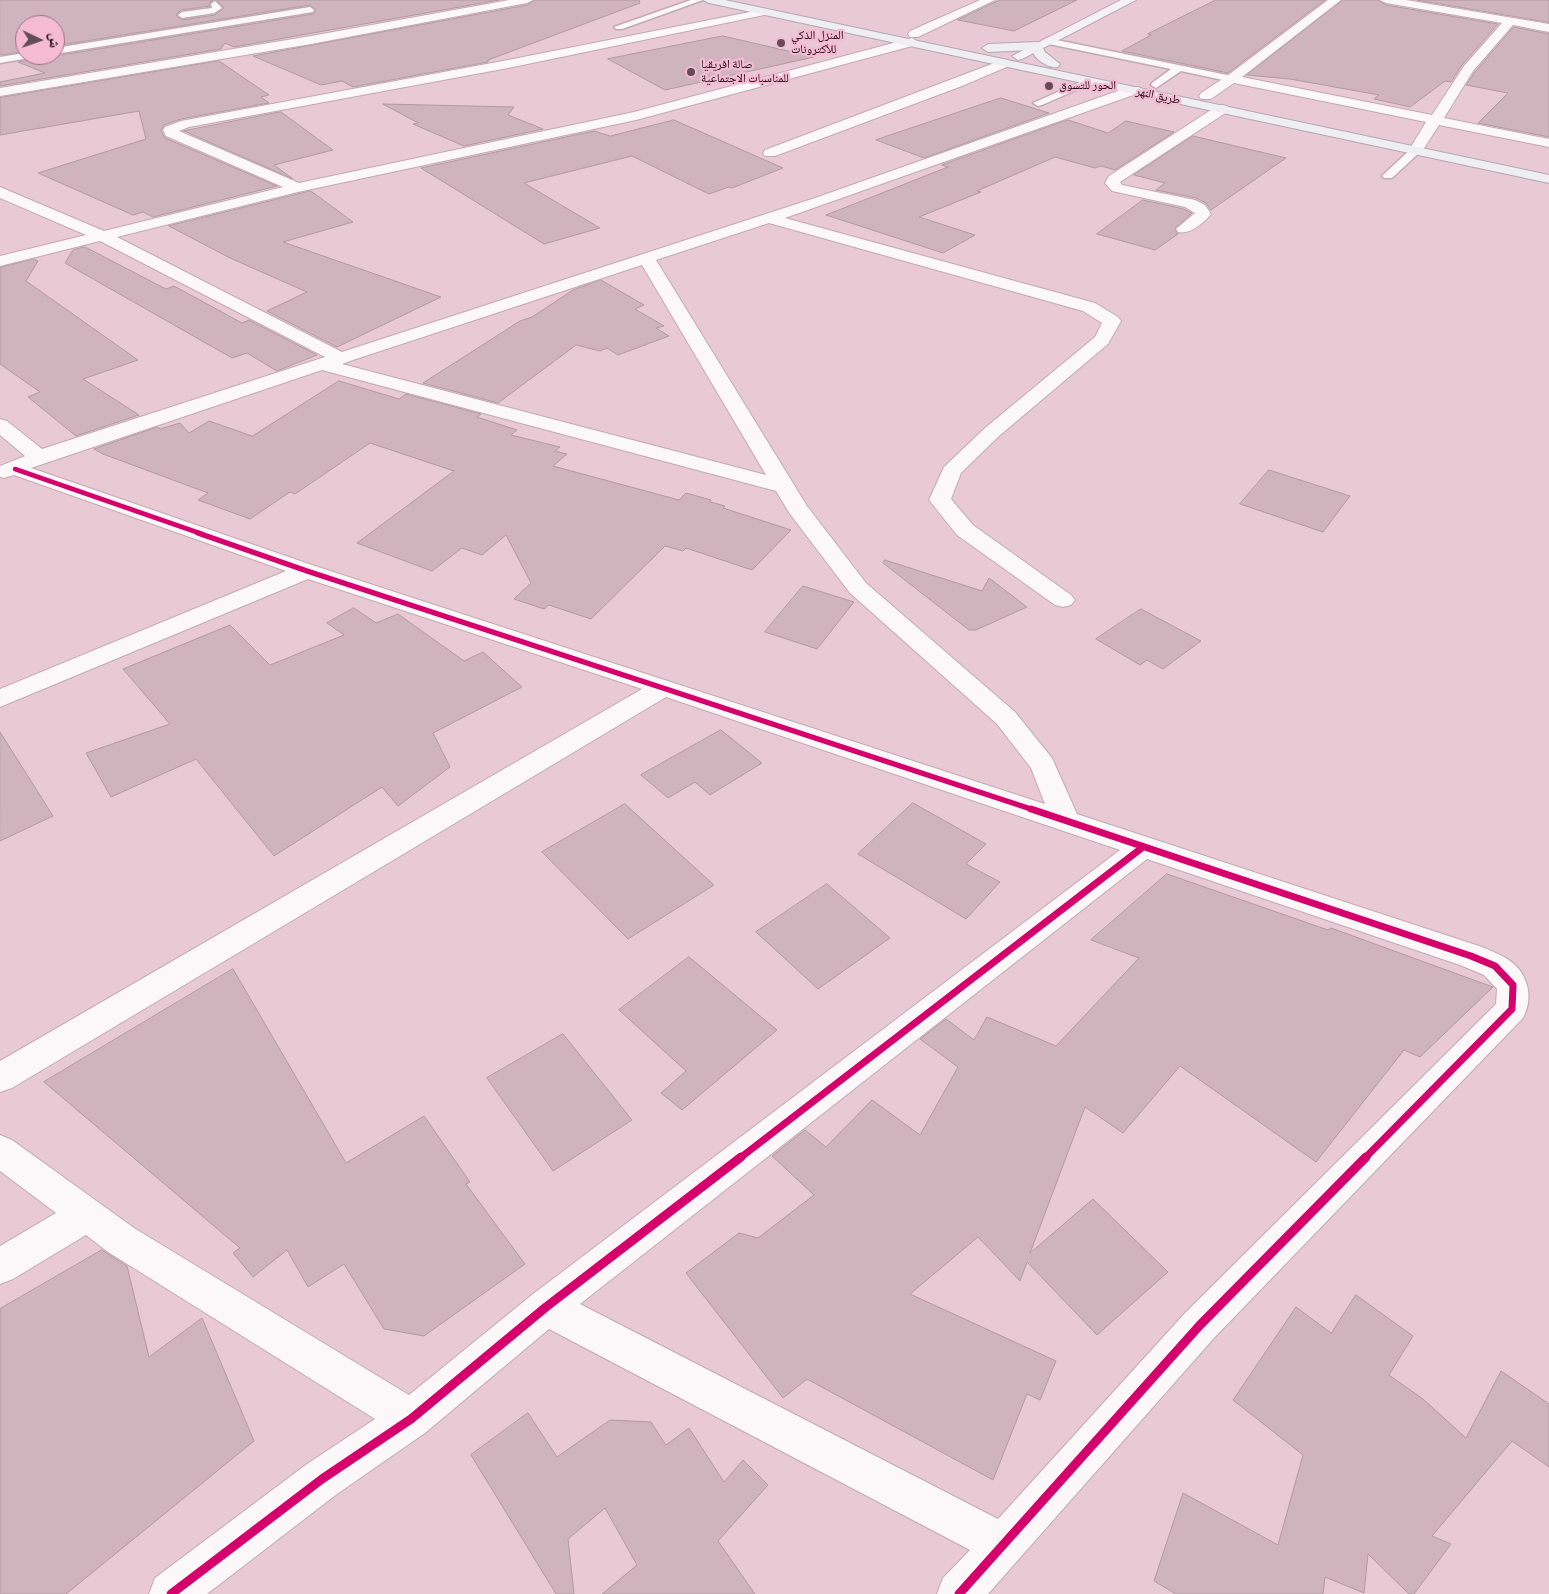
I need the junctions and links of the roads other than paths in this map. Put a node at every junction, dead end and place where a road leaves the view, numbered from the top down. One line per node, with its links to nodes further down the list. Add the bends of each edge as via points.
1 (526, 0): 30 (street)
2 (699, 0): 13 (lane)
3 (709, 0): 11 (main road, طريق النهر)
4 (748, 0): 16 (main road, طريق النهر)
5 (989, 0): 16 (street)
6 (1130, 0): 17 (main road)
7 (1335, 0): 26 (street)
8 (1386, 0): 12 (street)
9 (215, 4): 14 (lane, via 218,8 214,10 179,12)
10 (310, 10): 14 (lane)
11 (765, 12): 16 (main road, طريق النهر); 41 (street, via 186,124 170,130)
12 (1510, 22): 15 (street); 34 (street, via 1468,69)
13 (619, 27)
14 (195, 28): 19 (lane)
15 (1549, 28)
16 (913, 38): 18 (main road, طريق النهر); 23 (main road, طريق النهر); 41 (street, via 636,116)
17 (1042, 43): 18 (main road); 20 (main road); 24 (main road, via 1039,54); 25 (lane)
18 (982, 48): 20 (main road, طريق النهر)
19 (65, 49)
20 (1018, 56): 24 (main road, طريق النهر)
21 (15, 57): 22 (lane)
22 (0, 60)
23 (1005, 63): 27 (main road, طريق النهر); 37 (street)
24 (1054, 64): 28 (main road, طريق النهر)
25 (1178, 68): 26 (lane); 28 (lane)
26 (1232, 79): 31 (street); 34 (street)
27 (1089, 81): 29 (main road, طريق النهر); 32 (lane)
28 (1156, 85): 31 (main road, طريق النهر)
29 (1134, 90): 33 (main road, طريق النهر); 43 (street)
30 (0, 92)
31 (1206, 96): 36 (main road, طريق النهر)
32 (1038, 103)
33 (1222, 109): 36 (main road, طريق النهر); 44 (street, via 1112,183 1117,188 1190,203 1200,208 1203,214)
34 (1436, 119): 35 (street); 36 (street)
35 (1549, 143)
36 (1418, 146): 38 (main road, طريق النهر); 39 (lane); 40 (main road, طريق النهر)
37 (770, 153)
38 (1549, 169)
39 (1388, 176)
40 (1549, 179)
41 (298, 188): 45 (street)
42 (0, 192): 45 (street)
43 (768, 218): 46 (street); 55 (street, via 1088,307 1112,321 1102,340 992,432 951,471 940,500 965,530)
44 (1184, 229)
45 (102, 236): 47 (street); 48 (street)
46 (646, 258): 48 (street); 53 (street)
47 (0, 261)
48 (342, 359): 49 (street)
49 (323, 365): 51 (street); 53 (street)
50 (0, 425): 51 (street)
51 (39, 457): 52 (street)
52 (7, 471): 54 (street)
53 (783, 486): 58 (street, via 858,588 1006,718 1043,765)
54 (307, 571): 56 (street); 57 (street)
55 (1063, 600)
56 (664, 687): 58 (street); 60 (street)
57 (0, 699)
58 (1066, 821): 59 (street)
59 (1143, 847): 64 (street); 66 (street, via 1495,966 1512,985 1512,1009 1200,1325)
60 (0, 1078)
61 (0, 1152): 62 (street)
62 (87, 1215): 63 (street); 65 (street, via 121,1240)
63 (0, 1266)
64 (546, 1307): 65 (street); 66 (street)
65 (411, 1419): 67 (street, via 322,1479)
66 (1003, 1544): 68 (street)
67 (171, 1594)
68 (959, 1594)

